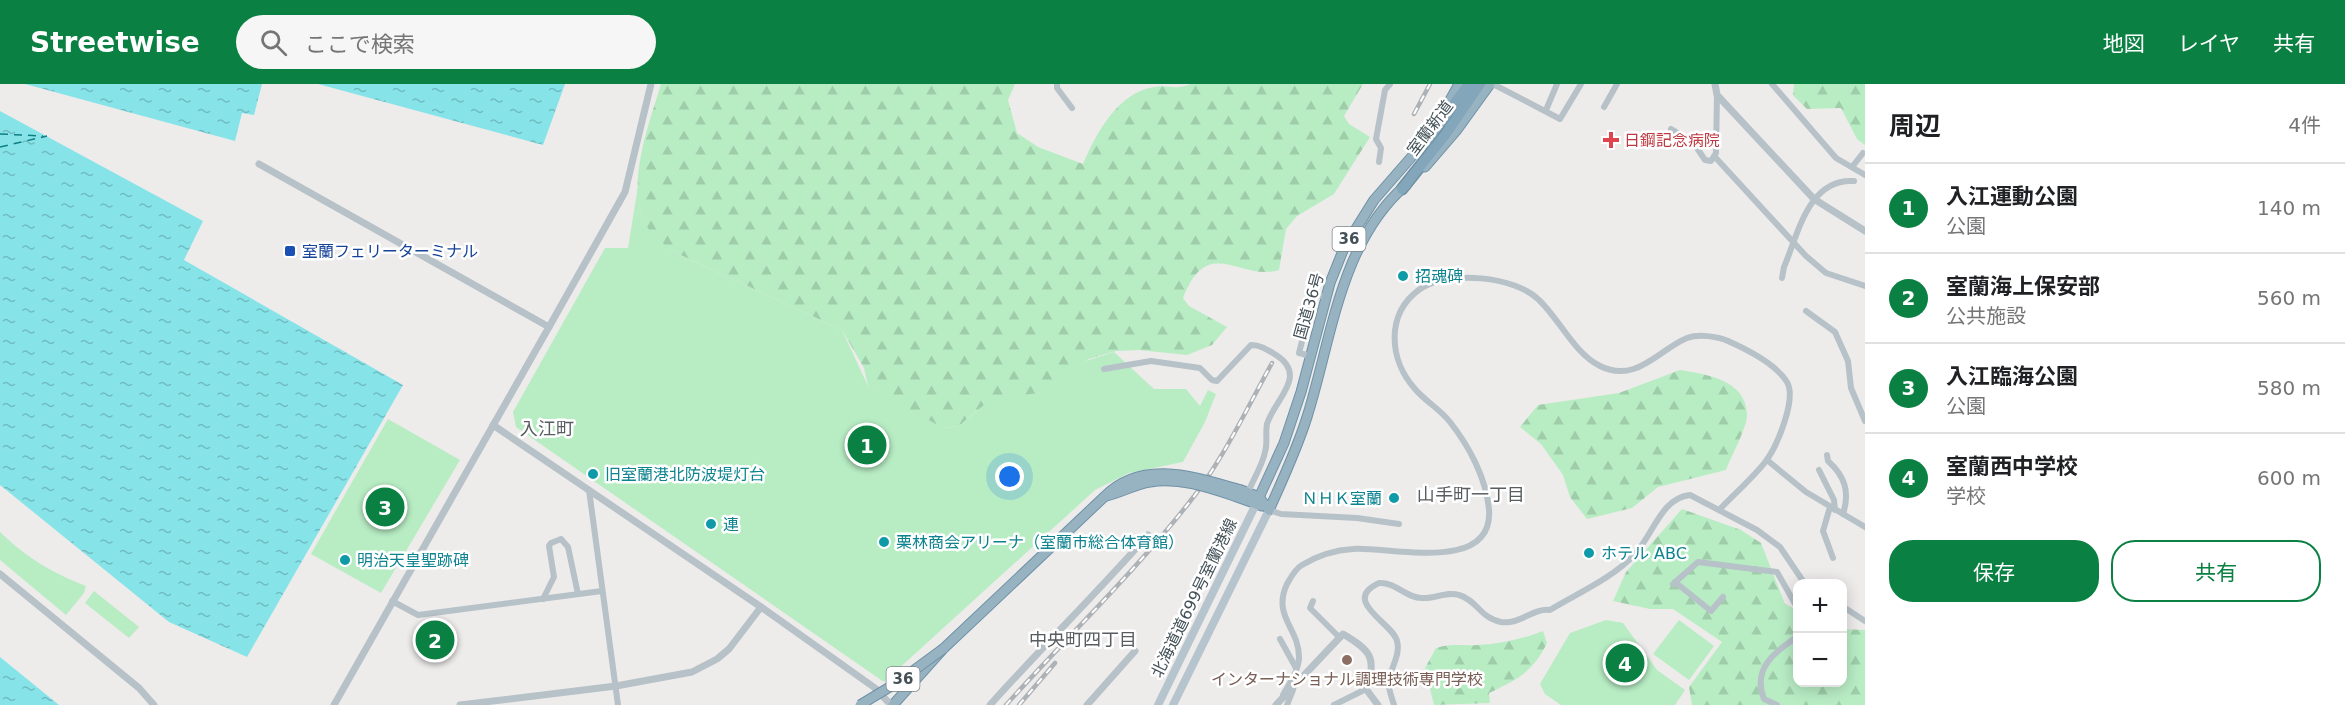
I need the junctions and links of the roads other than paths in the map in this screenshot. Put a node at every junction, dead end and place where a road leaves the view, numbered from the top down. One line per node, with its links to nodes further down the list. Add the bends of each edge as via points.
1 (651, 84): 32 (street, via 625,192)
2 (1057, 84): 14 (street)
3 (1390, 84): 20 (street, via 1382,101 1376,139 1381,148)
4 (1480, 84): 11 (highway, 室蘭新道 / 36)
5 (1492, 84): 15 (street); 25 (highway, 国道36号, via 1435,157)
6 (1557, 84): 15 (street)
7 (1581, 84): 15 (street, via 1560,119)
8 (1617, 84): 13 (street)
9 (1715, 84): 12 (street)
10 (1772, 84): 22 (street, via 1836,158)
11 (1466, 89): 17 (highway, 室蘭新道 / 36); 25 (highway, 室蘭新道 / 36, via 1445,135)
12 (1717, 95): 19 (street); 26 (street)
13 (1604, 107)
14 (1072, 108)
15 (1546, 110)
16 (1671, 129): 19 (street, via 1693,142 1705,160)
17 (1425, 143): 41 (highway, 国道36号 / 36, via 1363,215 1344,248 1284,443)
18 (1863, 153): 22 (street)
19 (1715, 157): 28 (street)
20 (1379, 162)
21 (259, 164): 32 (street)
22 (1852, 167): 23 (street)
23 (1865, 175)
24 (1854, 181): 26 (street, via 1836,183)
25 (1401, 189): 44 (highway, 国道36号 / 36, via 1375,221 1352,262 1307,418)
26 (1814, 199): 27 (street); 28 (street)
27 (1865, 231)
28 (1794, 243): 29 (street); 30 (street, via 1826,273)
29 (1782, 278)
30 (1865, 286)
31 (1806, 311): 34 (street, via 1835,332 1848,361 1851,387)
32 (549, 327): 35 (street)
33 (1104, 369): 40 (street, via 1151,361 1200,368 1217,381 1251,345 1260,346 1284,361 1290,374 1286,391 1267,424 1266,451)
34 (1865, 421)
35 (493, 424): 39 (street); 56 (street)
36 (1827, 455): 45 (street, via 1846,485)
37 (1767, 460): 42 (street); 43 (street); 67 (street, via 1785,421 1790,395 1787,382 1755,355 1712,336 1688,338 1635,368 1619,371 1588,358 1536,296 1513,286 1461,276 1437,281 1419,290 1405,306 1395,326 1394,350 1401,370 1415,390 1449,421 1481,475 1489,511 1485,530 1462,549 1431,554 1352,549 1321,555 1298,567 1281,606 1298,644)
38 (1819, 470): 43 (street, via 1834,500)
39 (589, 490): 52 (street); 59 (street)
40 (1243, 495): 41 (highway, 36); 65 (highway, 36, bridge, via 1191,476 1162,473 1127,481 1112,489)
41 (1258, 500): 44 (highway); 81 (main road, 北海道道699号室蘭港線)
42 (1720, 508): 51 (street, via 1780,547); 86 (street, via 1690,495 1676,499 1636,554 1622,565 1550,610 1541,609 1510,622 1489,618 1458,594 1423,598 1392,585 1374,585 1367,595 1368,610 1391,628 1397,640 1397,657 1388,685)
43 (1832, 508): 45 (street); 49 (street, via 1823,531)
44 (1269, 510): 46 (street); 82 (main road, 北海道道699号室蘭港線)
45 (1843, 514): 47 (street)
46 (1399, 524)
47 (1865, 527)
48 (1148, 535): 79 (street)
49 (1833, 558)
50 (0, 574): 72 (street, via 140,688)
51 (1802, 579)
52 (602, 591): 53 (street); 68 (street)
53 (578, 594): 55 (street); 55 (street, via 568,547 561,539 549,546 554,578)
54 (1723, 597): 57 (street, via 1711,611 1674,583 1698,562 1777,572)
55 (543, 599): 56 (street, via 418,615)
56 (392, 601): 73 (street)
57 (1793, 602)
58 (1314, 604): 62 (street, via 1313,614)
59 (761, 607): 68 (street, via 729,649 705,666 692,672); 78 (street, via 875,688)
60 (1847, 609): 61 (street)
61 (1865, 621)
62 (1340, 638): 69 (street, via 1343,634 1372,658); 70 (street)
63 (1280, 639): 67 (street)
64 (1793, 639): 87 (street, via 1763,668 1759,685 1764,699)
65 (943, 649): 77 (highway, 36, bridge); 78 (highway, 36, bridge)
66 (1135, 651): 80 (street)
67 (1296, 668): 71 (street)
68 (616, 686): 75 (street); 76 (street)
69 (1366, 689): 84 (street); 85 (street)
70 (1293, 690): 71 (street); 83 (street)
71 (1278, 704)
72 (154, 705)
73 (334, 705)
74 (460, 705): 75 (street)
75 (466, 705)
76 (618, 705)
77 (860, 705)
78 (892, 705)
79 (990, 705)
80 (1087, 705)
81 (1158, 705)
82 (1173, 705)
83 (1287, 705)
84 (1334, 705)
85 (1378, 705)
86 (1394, 705)
87 (1776, 705)

